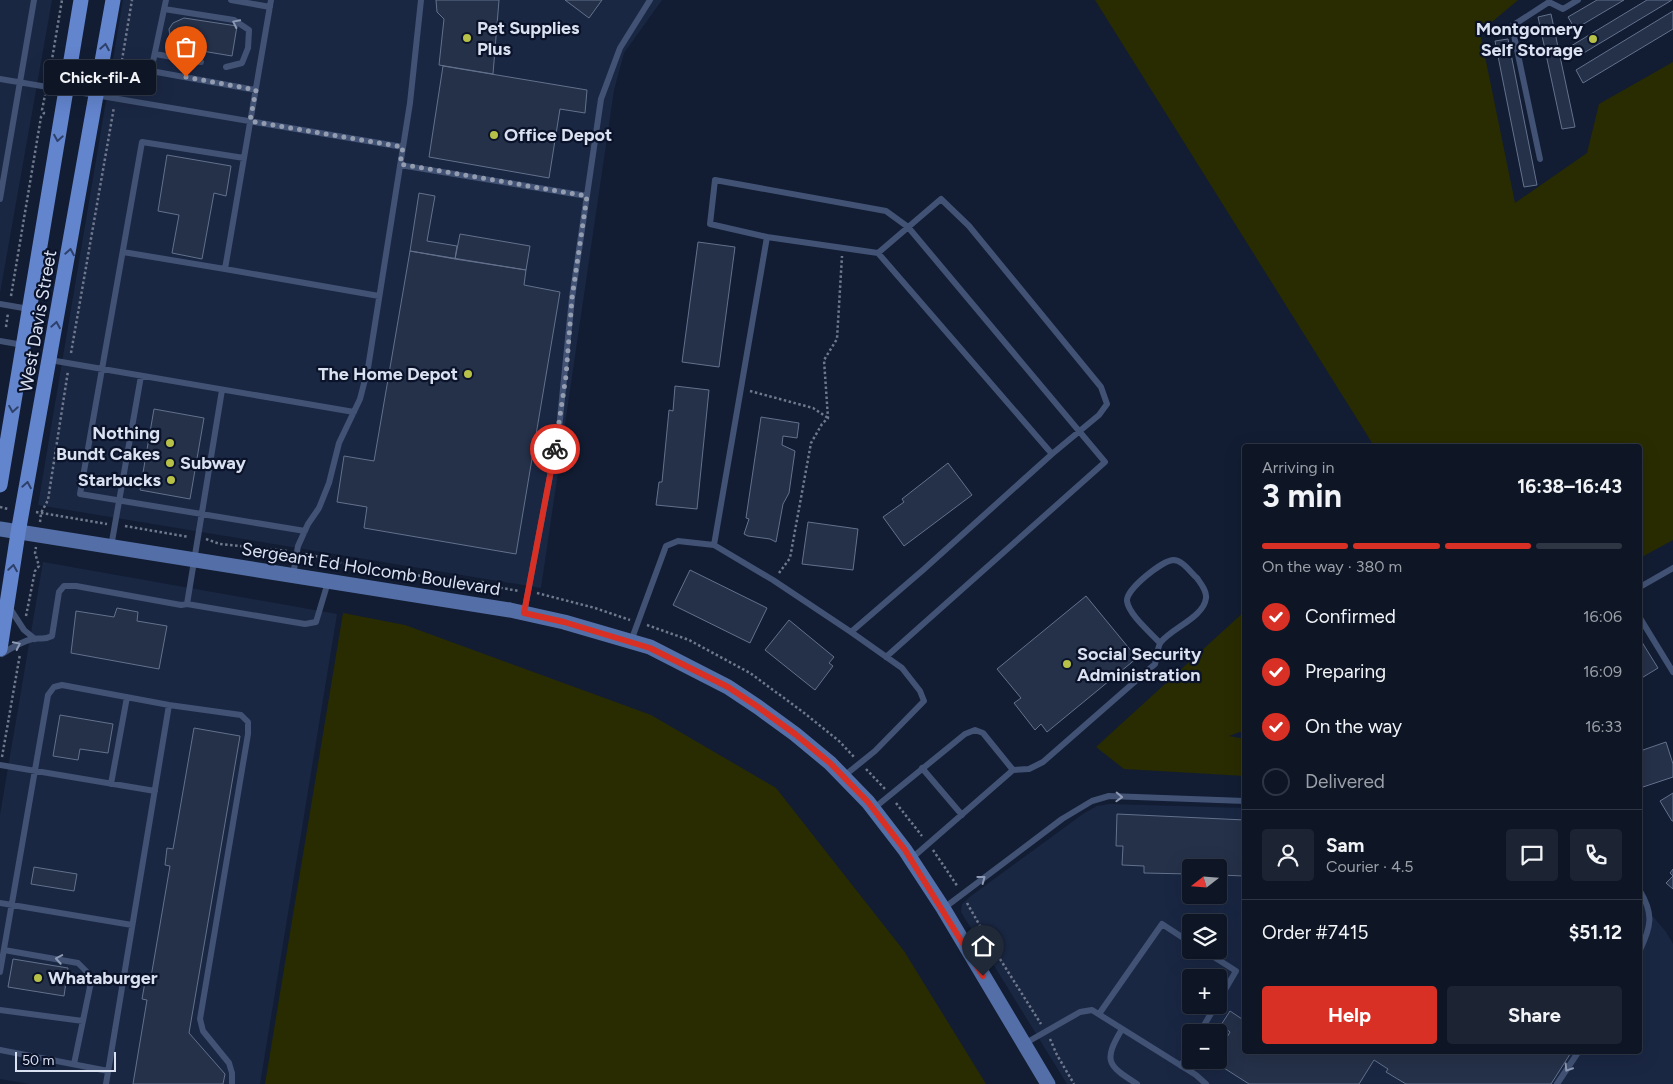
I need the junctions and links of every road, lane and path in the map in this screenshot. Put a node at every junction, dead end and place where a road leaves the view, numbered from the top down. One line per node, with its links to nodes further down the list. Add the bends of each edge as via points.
1 (34, 0): 17 (lane)
2 (62, 0): 18 (path)
3 (81, 0): 19 (main road, West Davis Street)
4 (113, 0): 21 (main road, West Davis Street, one-way to 4)
5 (132, 0): 22 (path)
6 (166, 0): 12 (lane)
7 (231, 0): 11 (lane)
8 (420, 0): 24 (lane)
9 (650, 0): 28 (lane, via 620,48 601,98)
10 (1578, 0): 26 (lane, via 1562,9 1548,2 1512,26)
11 (270, 4): 20 (lane)
12 (164, 9): 13 (lane); 15 (lane, one-way to 12, via 242,63 248,48 249,30 234,20)
13 (155, 54): 14 (lane); 20 (lane, via 151,71)
14 (201, 62)
15 (226, 67)
16 (0, 79): 17 (lane)
17 (20, 82): 18 (lane); 29 (lane)
18 (47, 86): 19 (lane); 38 (path)
19 (66, 90): 21 (lane); 39 (main road, West Davis Street, one-way to 39)
20 (256, 90): 23 (lane)
21 (97, 95): 22 (lane); 43 (main road, West Davis Street, one-way to 21)
22 (115, 98): 23 (lane); 44 (path)
23 (250, 121): 24 (lane); 25 (lane)
24 (403, 147): 27 (lane)
25 (244, 158): 33 (lane, via 142,142); 35 (lane)
26 (1540, 159)
27 (400, 164): 28 (lane); 36 (lane)
28 (587, 196): 72 (lane, via 572,298 559,429)
29 (0, 199)
30 (908, 227): 31 (lane, via 886,211 715,180 710,224); 34 (lane); 51 (lane); 51 (lane, via 941,199 969,226 1101,386 1107,404)
31 (767, 237): 32 (lane); 47 (lane)
32 (843, 248): 34 (lane); 50 (path, via 837,339 824,360)
33 (123, 252): 35 (lane); 45 (lane)
34 (878, 253): 52 (lane)
35 (225, 269): 36 (lane)
36 (379, 296): 49 (lane, via 368,368)
37 (0, 304): 38 (lane)
38 (9, 306): 39 (lane); 40 (path)
39 (29, 309): 42 (main road, West Davis Street)
40 (6, 327)
41 (0, 341): 42 (lane)
42 (23, 346): 53 (main road, West Davis Street, one-way to 53)
43 (50, 360): 44 (lane); 60 (main road, West Davis Street, one-way to 43)
44 (69, 364): 45 (lane); 55 (path, via 48,500)
45 (103, 370): 46 (lane); 54 (lane, via 80,494)
46 (141, 376): 48 (lane); 54 (lane)
47 (741, 389): 50 (path, via 813,408); 63 (lane)
48 (222, 390): 49 (lane); 56 (lane)
49 (354, 412): 59 (lane, via 339,443 319,508)
50 (828, 418): 69 (path, via 811,443 790,558)
51 (1079, 431): 52 (lane); 86 (lane, via 1105,462)
52 (1052, 454): 79 (lane)
53 (0, 485)
54 (118, 500): 56 (lane); 57 (lane)
55 (41, 513): 57 (path); 61 (path)
56 (201, 514): 59 (lane); 62 (lane)
57 (114, 525): 62 (path); 64 (lane)
58 (0, 529): 60 (street, Sergeant Ed Holcomb Boulevard)
59 (305, 531): 65 (lane)
60 (18, 533): 61 (street, Sergeant Ed Holcomb Boulevard); 73 (main road, West Davis Street, one-way to 60)
61 (38, 535): 64 (street, Sergeant Ed Holcomb Boulevard); 78 (path, via 35,553 39,566 35,571)
62 (197, 538): 65 (path, via 220,544); 66 (lane)
63 (714, 545): 69 (lane); 77 (lane, via 678,541 666,546)
64 (111, 547): 66 (street, Sergeant Ed Holcomb Boulevard)
65 (297, 552): 68 (lane); 72 (path, via 341,563 477,585 482,582)
66 (193, 560): 68 (street, Sergeant Ed Holcomb Boulevard); 74 (lane)
67 (1673, 568): 71 (lane)
68 (293, 575): 70 (street, Sergeant Ed Holcomb Boulevard)
69 (773, 580): 79 (lane)
70 (329, 581): 74 (lane, via 316,622 305,624); 75 (street, Sergeant Ed Holcomb Boulevard)
71 (1642, 586)
72 (528, 592): 75 (lane); 77 (path)
73 (7, 603): 78 (lane); 84 (main road, West Davis Street)
74 (187, 604): 80 (lane, via 181,606 64,586 59,592 52,636 43,640)
75 (524, 613): 82 (street, Sergeant Ed Holcomb Boulevard)
76 (1642, 621): 87 (lane)
77 (639, 622): 82 (lane); 90 (path, via 689,640 750,673 832,736)
78 (24, 630): 80 (lane)
79 (851, 632): 86 (lane)
80 (35, 638): 81 (lane)
81 (22, 642): 85 (lane, one-way to 81); 91 (path)
82 (631, 642): 95 (street, Sergeant Ed Holcomb Boulevard, via 650,648 728,687 795,734)
83 (1160, 643): 83 (lane, via 1204,607 1206,596 1202,585 1183,564 1174,560 1151,572 1130,592 1127,601 1133,614); 93 (lane, via 1155,664 1050,756 1029,768)
84 (0, 649)
85 (0, 656)
86 (886, 656): 90 (lane, via 902,668 920,690 924,701)
87 (1673, 672)
88 (127, 697): 89 (lane); 94 (lane, via 62,685 54,687 48,695); 96 (lane)
89 (169, 705): 97 (lane); 128 (lane, via 241,715 248,722 200,1019 204,1031 229,1063)
90 (860, 763): 95 (lane); 98 (path)
91 (0, 765): 94 (lane)
92 (922, 768): 93 (lane, via 965,734 975,730 983,733); 98 (lane); 101 (lane)
93 (1013, 770): 101 (lane)
94 (35, 771): 96 (lane); 107 (lane)
95 (843, 776): 100 (street, Sergeant Ed Holcomb Boulevard)
96 (111, 784): 97 (lane)
97 (155, 791): 109 (lane)
98 (890, 794): 100 (lane); 102 (path)
99 (1242, 801): 104 (lane, one-way to 99, via 1092,801 1109,796)
100 (873, 809): 103 (street, Sergeant Ed Holcomb Boulevard)
101 (962, 815): 102 (lane)
102 (929, 844): 103 (lane); 104 (path)
103 (911, 859): 108 (street, Sergeant Ed Holcomb Boulevard)
104 (962, 894): 108 (lane); 120 (path)
105 (1642, 894): 111 (lane, via 1650,915)
106 (0, 903): 107 (lane)
107 (12, 905): 109 (lane); 112 (lane)
108 (942, 908): 121 (street, Sergeant Ed Holcomb Boulevard)
109 (132, 925): 126 (lane)
110 (1182, 937): 117 (lane, via 1162,924)
111 (1642, 946)
112 (4, 950): 114 (lane); 118 (lane, one-way to 112, via 91,982 88,973 78,963)
113 (1217, 959): 115 (lane, via 1236,971)
114 (0, 972)
115 (1227, 986)
116 (0, 1010): 118 (lane)
117 (1100, 1014): 119 (lane); 120 (lane, via 1092,1010 1080,1012)
118 (83, 1021): 124 (lane)
119 (1122, 1029): 125 (lane); 131 (lane, via 1113,1045 1112,1064 1116,1071)
120 (1046, 1032): 121 (lane); 130 (path)
121 (1024, 1044): 129 (street, Sergeant Ed Holcomb Boulevard)
122 (0, 1050): 124 (lane)
123 (1577, 1054): 133 (lane, one-way to 133)
124 (74, 1064): 126 (lane)
125 (1181, 1066): 132 (lane)
126 (108, 1071): 127 (lane)
127 (106, 1084)
128 (232, 1084)
129 (1048, 1084)
130 (1074, 1084)
131 (1137, 1084)
132 (1206, 1084)
133 (1557, 1084)

